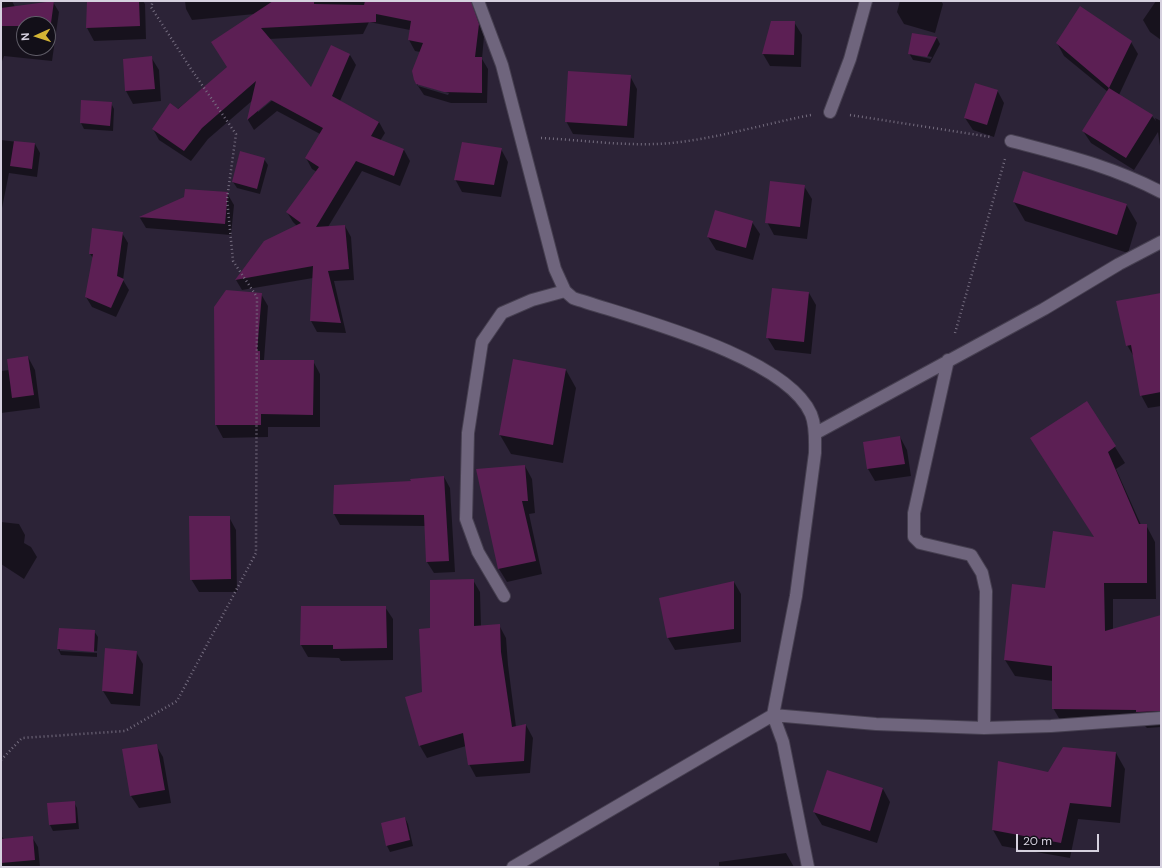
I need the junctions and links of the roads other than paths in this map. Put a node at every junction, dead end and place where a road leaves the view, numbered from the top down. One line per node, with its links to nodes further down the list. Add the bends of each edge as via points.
1 (478, 1): 7 (street, via 502,65 555,269)
2 (866, 1): 3 (street, via 850,60)
3 (830, 112)
4 (1010, 141): 5 (street, via 1107,167)
5 (1161, 192)
6 (1161, 242): 8 (street)
7 (565, 291): 9 (street, via 573,298 672,329 736,355 781,379 798,395 811,414); 10 (street, via 532,300 502,313 482,342 468,433 466,519 478,552)
8 (948, 360): 9 (street); 13 (street, via 914,513 914,537 920,543 971,555 982,573 986,591)
9 (816, 433): 11 (street, via 796,596)
10 (504, 596)
11 (773, 715): 13 (street, via 876,724); 14 (street); 15 (street, via 783,742)
12 (1161, 718): 13 (street)
13 (984, 728)
14 (513, 867)
15 (808, 867)

